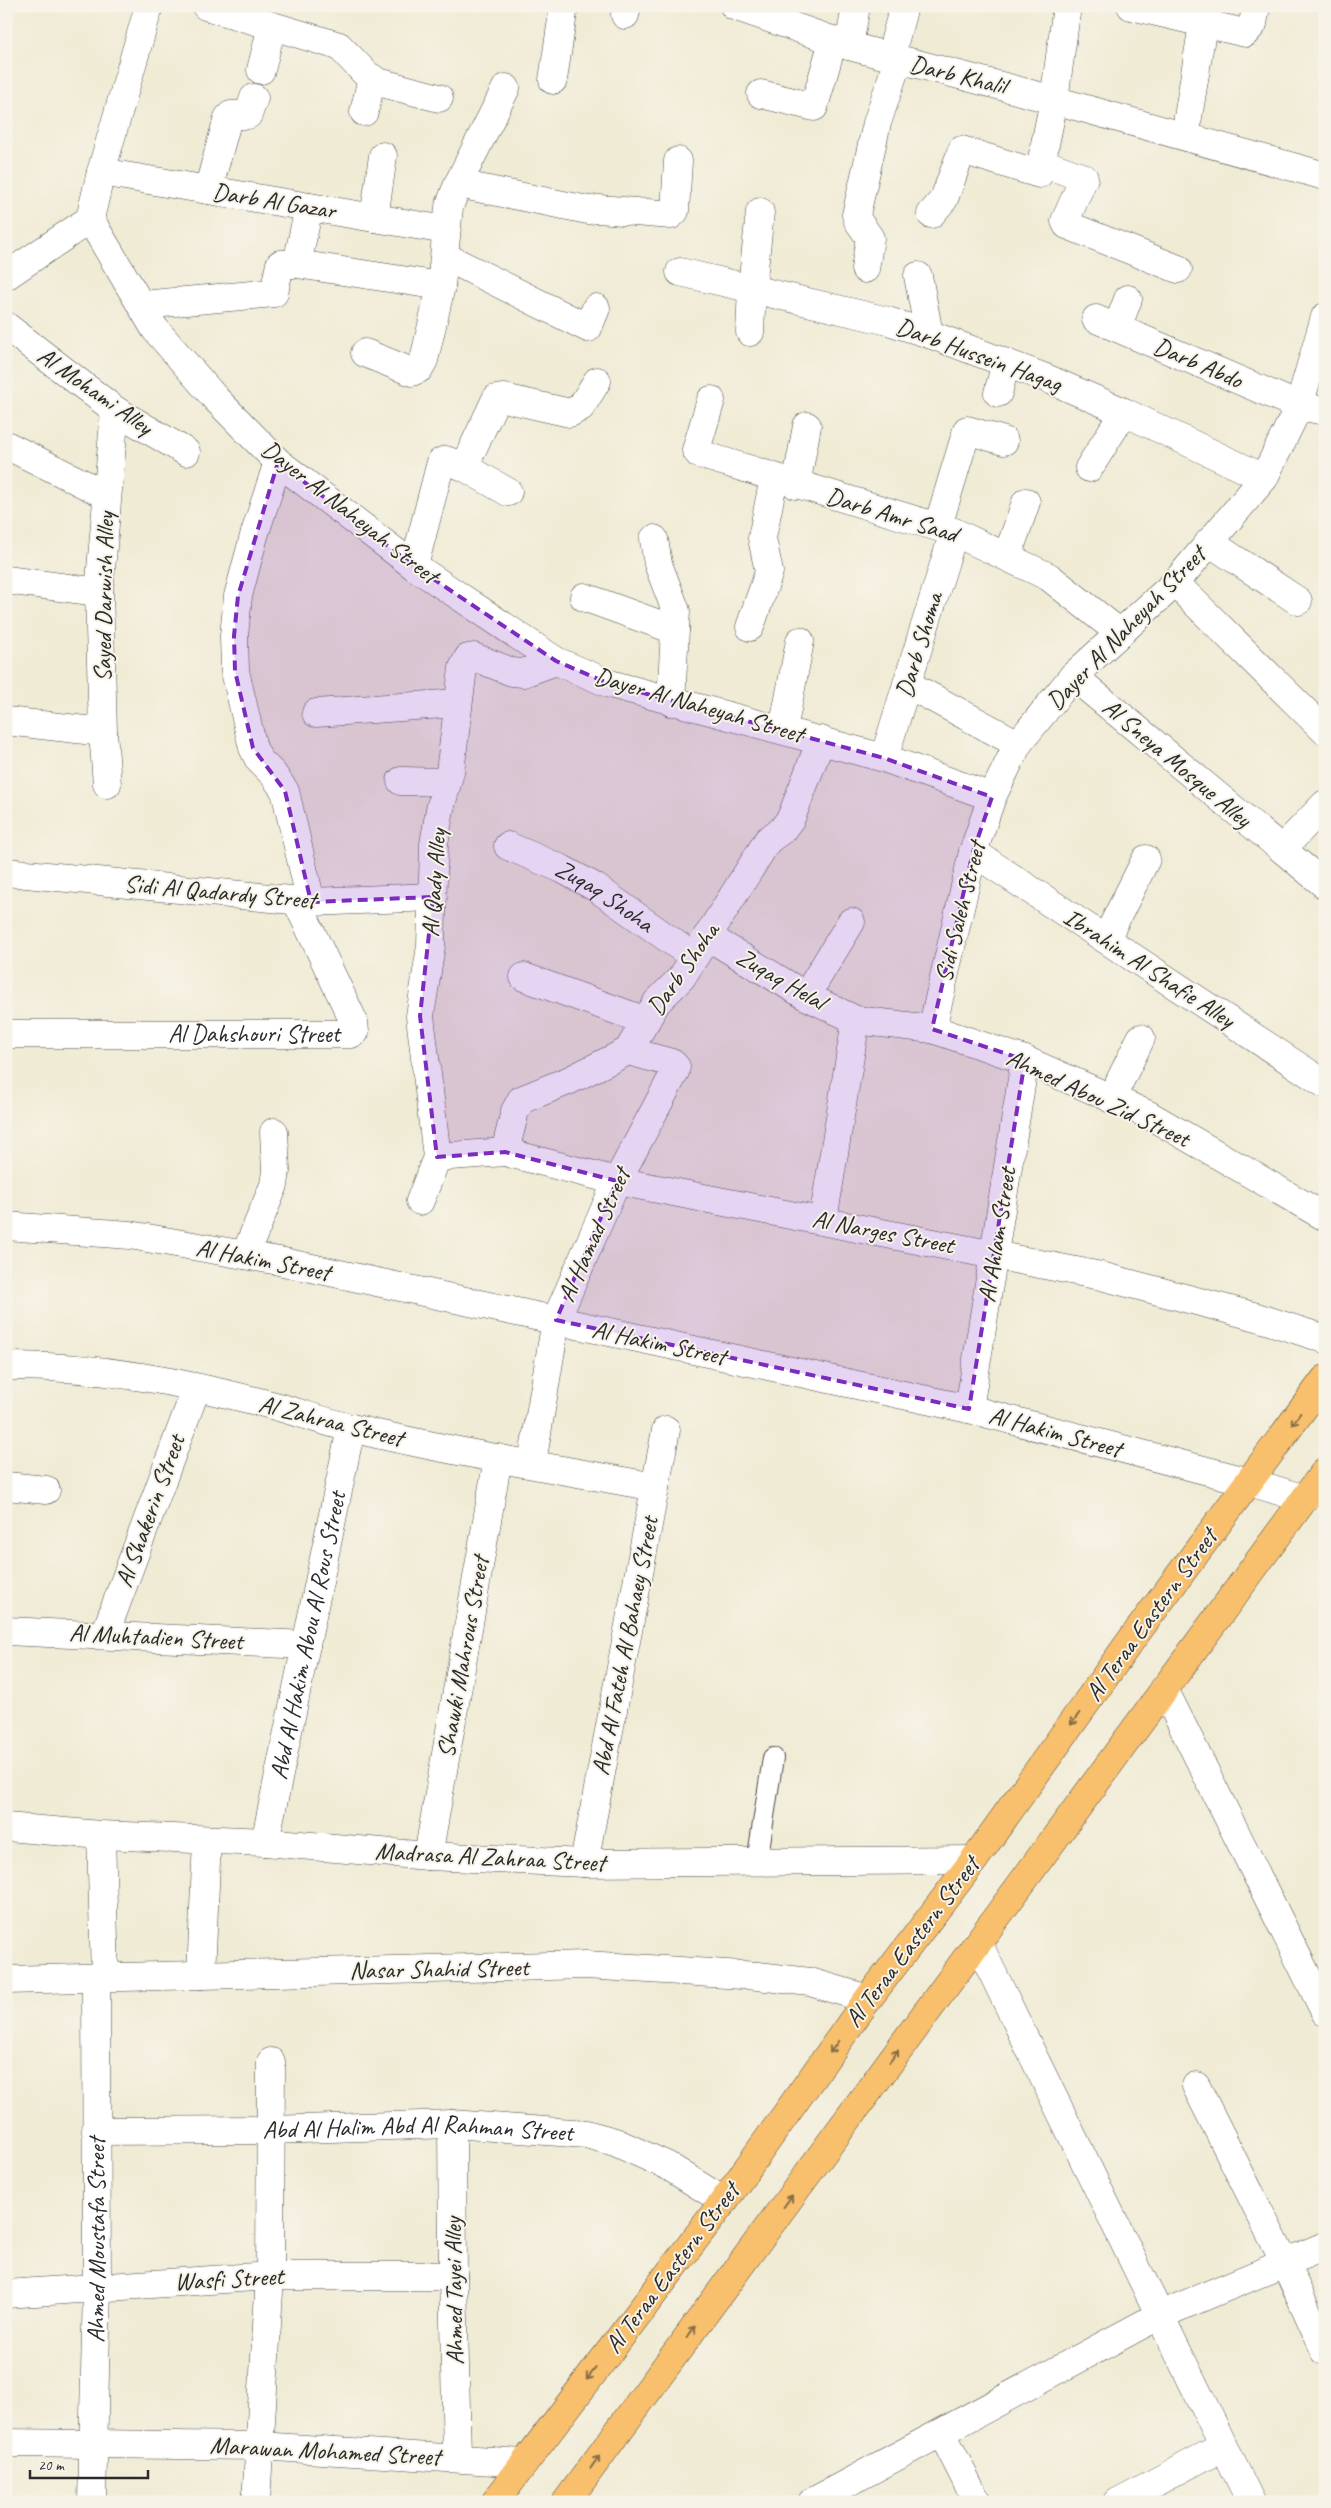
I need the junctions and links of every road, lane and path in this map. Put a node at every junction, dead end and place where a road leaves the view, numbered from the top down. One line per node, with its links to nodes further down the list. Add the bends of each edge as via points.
1 (149, 6): 27 (street)
2 (206, 6): 11 (street)
3 (564, 6): 16 (street)
4 (734, 6): 12 (street, Darb Khalil)
5 (856, 6): 12 (street)
6 (904, 6): 13 (street)
7 (1067, 6): 21 (street)
8 (1256, 6): 10 (street, via 1253,24 1245,33)
9 (1148, 8): 10 (street)
10 (1203, 24): 23 (street)
11 (272, 26): 14 (street); 15 (street, via 339,46)
12 (841, 44): 13 (street, Darb Khalil); 18 (street, via 814,107)
13 (894, 59): 21 (street, Darb Khalil); 40 (street, via 856,215 870,238)
14 (261, 70)
15 (372, 78): 20 (street); 22 (street)
16 (553, 80)
17 (506, 88): 29 (street)
18 (761, 94)
19 (254, 98): 30 (street, via 248,115 228,118)
20 (440, 98)
21 (1054, 100): 23 (street, Darb Khalil); 26 (street)
22 (364, 112)
23 (1185, 136): 28 (street, Darb Khalil)
24 (384, 156): 34 (street)
25 (678, 162): 29 (street, via 675,211 671,215 599,208 588,210)
26 (1043, 163): 33 (street, via 1039,174 962,150 944,199); 39 (street, via 1084,178 1065,221 1067,225)
27 (101, 172): 30 (street, Darb Al Gazar); 35 (street)
28 (1325, 176)
29 (458, 184): 36 (street, via 449,207)
30 (208, 190): 31 (street, Darb Al Gazar)
31 (309, 207): 34 (street, Darb Al Gazar); 38 (street)
32 (760, 212): 45 (street)
33 (931, 214)
34 (374, 218): 36 (street, Darb Al Gazar)
35 (90, 219): 42 (street); 47 (street, Dayer Al Naheyah Street)
36 (446, 230): 37 (street)
37 (446, 257): 44 (street); 48 (street, via 588,328)
38 (297, 264): 44 (street); 47 (street, via 280,264 274,293)
39 (1178, 268)
40 (865, 269)
41 (680, 272): 45 (street, Darb Hussein Hagag)
42 (6, 276)
43 (918, 276): 52 (street)
44 (441, 286): 53 (street, via 424,360 419,369 412,372)
45 (752, 288): 51 (street); 52 (street, Darb Hussein Hagag)
46 (1128, 299): 58 (street, Darb Abdo, via 1106,324)
47 (141, 306): 65 (street, Dayer Al Naheyah Street, via 155,329 210,392)
48 (596, 308)
49 (1325, 317): 58 (street, Dayer Al Naheyah Street)
50 (6, 326): 59 (street, Al Mohami Alley)
51 (750, 332)
52 (928, 334): 54 (street, Darb Hussein Hagag)
53 (365, 353)
54 (1006, 363): 56 (street); 60 (street, Darb Hussein Hagag)
55 (597, 380): 66 (street, via 581,407 570,413 498,398)
56 (998, 393)
57 (711, 400): 69 (street, Darb Amr Saad, via 697,453)
58 (1312, 408): 68 (street, Dayer Al Naheyah Street)
59 (115, 410): 64 (street, Al Mohami Alley); 71 (street, Sayed Darwish Alley)
60 (1124, 412): 67 (street); 68 (street, Darb Hussein Hagag)
61 (807, 426): 69 (street)
62 (1004, 441): 73 (street, Darb Shoma, via 967,430)
63 (6, 445): 71 (street)
64 (186, 452)
65 (278, 462): 77 (street, Dayer Al Naheyah Street); 112 (street, via 238,596 235,671 253,748 285,791)
66 (464, 467): 70 (street); 77 (street, via 446,460 441,462)
67 (1089, 468)
68 (1264, 478): 75 (street, Dayer Al Naheyah Street)
69 (785, 482): 73 (street, Darb Amr Saad); 83 (street, via 762,538 769,572)
70 (508, 492)
71 (106, 496): 80 (street, Sayed Darwish Alley)
72 (1026, 502): 76 (street)
73 (946, 529): 76 (street, Darb Amr Saad); 89 (street, Darb Shoma)
74 (654, 538): 84 (street, via 658,564 676,611)
75 (1209, 542): 79 (street, Dayer Al Naheyah Street); 82 (street)
76 (1007, 557): 85 (street, Darb Amr Saad, via 1049,577)
77 (414, 566): 87 (street, Dayer Al Naheyah Street)
78 (6, 580): 80 (street)
79 (1175, 583): 85 (street, Dayer Al Naheyah Street); 96 (street)
80 (99, 592): 95 (street, Sayed Darwish Alley)
81 (584, 598): 84 (street)
82 (1298, 601)
83 (750, 627)
84 (675, 630): 90 (street)
85 (1120, 633): 88 (street, Dayer Al Naheyah Street)
86 (800, 641): 94 (street)
87 (556, 661): 90 (street, Dayer Al Naheyah Street, via 610,684); 91 (street, Al Qady Alley, via 523,674 474,657 468,658 463,668)
88 (1073, 676): 98 (street, Dayer Al Naheyah Street); 106 (street, Al Sneya Mosque Alley)
89 (907, 684): 98 (street); 99 (street, Darb Shoma)
90 (671, 702): 94 (street, Dayer Al Naheyah Street)
91 (458, 703): 92 (street); 101 (street, Al Qady Alley)
92 (316, 713)
93 (6, 721): 95 (street)
94 (783, 730): 97 (street, Dayer Al Naheyah Street)
95 (103, 732): 102 (street, Sayed Darwish Alley)
96 (1325, 732)
97 (821, 740): 99 (street, Dayer Al Naheyah Street); 115 (street, Darb Shoha, via 791,818 768,840)
98 (1018, 744): 103 (street, Dayer Al Naheyah Street)
99 (884, 758): 103 (street, Dayer Al Naheyah Street)
100 (401, 781): 101 (street)
101 (447, 782): 111 (street, Al Qady Alley, via 434,844)
102 (107, 784)
103 (992, 797): 107 (street, Sidi Saleh Street)
104 (1325, 804): 106 (street)
105 (508, 846): 115 (street, Zuqaq Shoha, via 562,869)
106 (1282, 849): 110 (street, Al Sneya Mosque Alley)
107 (973, 852): 114 (street, Ibrahim Al Shafie Alley); 120 (street, Sidi Saleh Street)
108 (1146, 858): 114 (street)
109 (6, 872): 112 (street, Sidi Al Qadardy Street)
110 (1325, 885)
111 (433, 897): 112 (street, Sidi Al Qadardy Street); 129 (street, Al Qady Alley, via 431,946 420,1016)
112 (303, 901): 121 (street, Al Dahshouri Street, via 354,1022 355,1032)
113 (851, 922): 117 (street)
114 (1106, 939): 125 (street, Ibrahim Al Shafie Alley)
115 (700, 947): 117 (street, Zuqaq Helal); 119 (street, Darb Shoha, via 682,977 657,1002)
116 (524, 976): 119 (street)
117 (806, 996): 118 (street, Zuqaq Helal)
118 (856, 1020): 120 (street, Ahmed Abou Zid Street); 133 (street)
119 (646, 1021): 123 (street, Darb Shoha)
120 (932, 1029): 124 (street, Ahmed Abou Zid Street)
121 (6, 1034)
122 (1141, 1038): 126 (street)
123 (628, 1051): 128 (street, via 521,1100 515,1111); 130 (street, Al Hamad Street, via 676,1066)
124 (1026, 1060): 126 (street, Ahmed Abou Zid Street); 135 (street, Al Ahlam Street)
125 (1325, 1084)
126 (1111, 1099): 132 (street, Ahmed Abou Zid Street, via 1149,1115)
127 (274, 1132): 136 (street, via 274,1186)
128 (506, 1152): 129 (street, Al Narges Street); 130 (street, Al Narges Street)
129 (437, 1157): 131 (street, Al Qady Alley)
130 (618, 1180): 133 (street, Al Narges Street); 137 (street, Al Hamad Street)
131 (420, 1201)
132 (1325, 1217)
133 (823, 1220): 135 (street, Al Narges Street)
134 (6, 1226): 136 (street, Al Hakim Street, via 130,1235)
135 (994, 1254): 138 (street, Al Narges Street, via 1101,1276); 142 (street, Al Ahlam Street)
136 (245, 1255): 137 (street, Al Hakim Street)
137 (556, 1320): 142 (street, Al Hakim Street); 146 (street, Al Hamad Street)
138 (1325, 1339)
139 (6, 1366): 141 (street, Al Zahraa Street, via 43,1366 124,1374)
140 (1325, 1379): 148 (main road, Al Teraa Eastern Street, one-way to 148)
141 (196, 1389): 143 (street, Al Zahraa Street); 154 (street, Al Shakerin Street)
142 (969, 1409): 148 (street, Al Hakim Street)
143 (351, 1428): 145 (street, Al Zahraa Street); 155 (street, Abd Al Hakim Abou Al Rous Street)
144 (666, 1430): 150 (street, Abd Al Fateh Al Bahaey Street)
145 (498, 1458): 146 (street, Al Zahraa Street); 162 (street, Shawki Mahrous Street)
146 (532, 1463): 150 (street, Al Zahraa Street)
147 (1325, 1471): 152 (main road, Al Teraa Eastern Street)
148 (1250, 1482): 152 (street, Al Hakim Street); 163 (main road, Al Teraa Eastern Street, one-way to 163)
149 (6, 1486): 151 (street)
150 (655, 1487): 165 (street, Abd Al Fateh Al Bahaey Street)
151 (46, 1490)
152 (1305, 1499): 156 (main road, Al Teraa Eastern Street)
153 (6, 1631): 154 (street, Al Muhtadien Street)
154 (105, 1634): 155 (street, Al Muhtadien Street)
155 (306, 1645): 161 (street, Abd Al Hakim Abou Al Rous Street)
156 (1164, 1689): 166 (main road, Al Teraa Eastern Street); 171 (street)
157 (773, 1758): 164 (lane)
158 (6, 1827): 159 (street, Madrasa Al Zahraa Street)
159 (101, 1835): 160 (street, Madrasa Al Zahraa Street); 168 (street, Ahmed Moustafa Street)
160 (207, 1840): 161 (street, Madrasa Al Zahraa Street); 167 (street)
161 (265, 1842): 162 (street, Madrasa Al Zahraa Street)
162 (428, 1856): 165 (street, Madrasa Al Zahraa Street)
163 (974, 1860): 164 (street, Madrasa Al Zahraa Street); 170 (main road, Al Teraa Eastern Street)
164 (757, 1862): 165 (street, Madrasa Al Zahraa Street)
165 (584, 1863)
166 (978, 1943): 184 (street); 197 (main road, Al Teraa Eastern Street, one-way to 166)
167 (201, 1974): 168 (street, Nasar Shahid Street); 170 (street, Nasar Shahid Street, via 586,1966 810,1982)
168 (100, 1977): 169 (street, Nasar Shahid Street); 176 (street, Ahmed Moustafa Street)
169 (6, 1980)
170 (868, 1999): 177 (main road, Al Teraa Eastern Street, one-way to 177)
171 (1325, 2012)
172 (271, 2062): 175 (street)
173 (1196, 2086): 179 (street)
174 (452, 2124): 175 (street, Abd Al Halim Abd Al Rahman Street); 177 (street, Abd Al Halim Abd Al Rahman Street, via 586,2134 615,2142 668,2166); 181 (street, Ahmed Tayei Alley)
175 (271, 2130): 176 (street, Abd Al Halim Abd Al Rahman Street); 180 (street)
176 (96, 2131): 182 (street, Ahmed Moustafa Street)
177 (724, 2201): 192 (main road, Al Teraa Eastern Street, one-way to 192)
178 (1325, 2246): 179 (street)
179 (1286, 2263): 184 (street); 185 (street)
180 (270, 2276): 181 (street, Wasfi Street); 182 (street, Wasfi Street); 189 (street)
181 (453, 2276): 191 (street, Ahmed Tayei Alley)
182 (97, 2287): 183 (street, Wasfi Street); 188 (street, Ahmed Moustafa Street)
183 (6, 2294)
184 (1160, 2315): 186 (street); 190 (street)
185 (1325, 2351)
186 (942, 2433): 193 (street); 198 (street)
187 (6, 2443): 188 (street, Marawan Mohamed Street)
188 (94, 2444): 189 (street, Marawan Mohamed Street); 194 (street, Ahmed Moustafa Street)
189 (259, 2446): 191 (street, Marawan Mohamed Street); 195 (street)
190 (1224, 2446): 199 (street); 200 (street)
191 (457, 2457): 192 (street, Marawan Mohamed Street)
192 (523, 2463): 196 (main road, Al Teraa Eastern Street)
193 (830, 2498)
194 (92, 2502)
195 (256, 2502)
196 (495, 2502)
197 (566, 2502)
198 (977, 2502)
199 (1118, 2502)
200 (1251, 2502)

